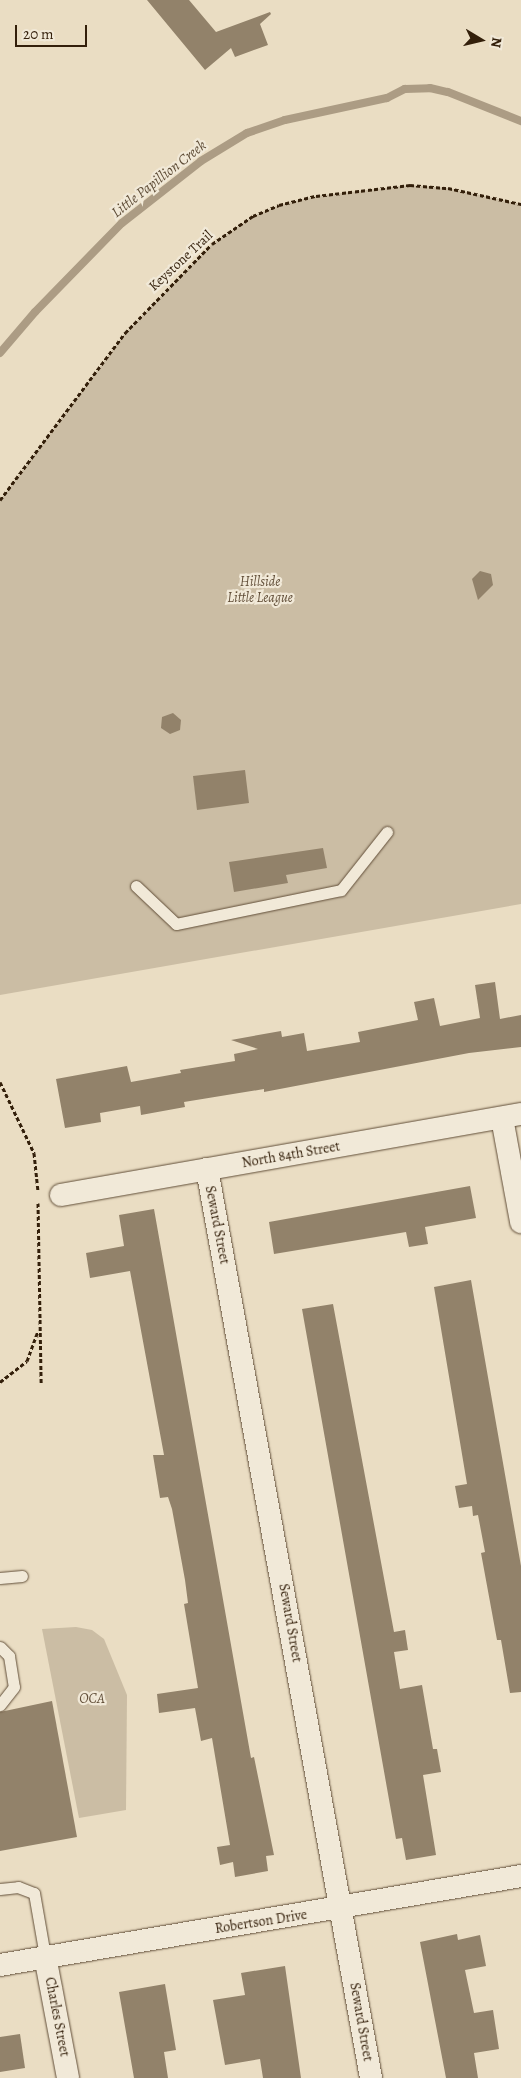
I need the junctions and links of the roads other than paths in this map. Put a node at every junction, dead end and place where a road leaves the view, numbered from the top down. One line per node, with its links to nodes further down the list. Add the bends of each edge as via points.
1 (387, 832): 2 (lane, via 341,890 176,924)
2 (136, 886)
3 (512, 1116): 4 (street, North 84th Street); 6 (street)
4 (207, 1169): 5 (street, North 84th Street); 13 (street, Seward Street)
5 (61, 1194)
6 (521, 1222)
7 (22, 1576): 8 (lane)
8 (0, 1578)
9 (0, 1647): 10 (lane, via 9,1656 14,1687)
10 (0, 1705)
11 (521, 1876): 13 (street, Robertson Drive)
12 (0, 1890): 14 (lane, via 18,1887 34,1893)
13 (341, 1909): 14 (street, Robertson Drive); 17 (street, Seward Street)
14 (45, 1956): 15 (street, Robertson Drive); 16 (street, Charles Street)
15 (0, 1964)
16 (68, 2078)
17 (371, 2078)

